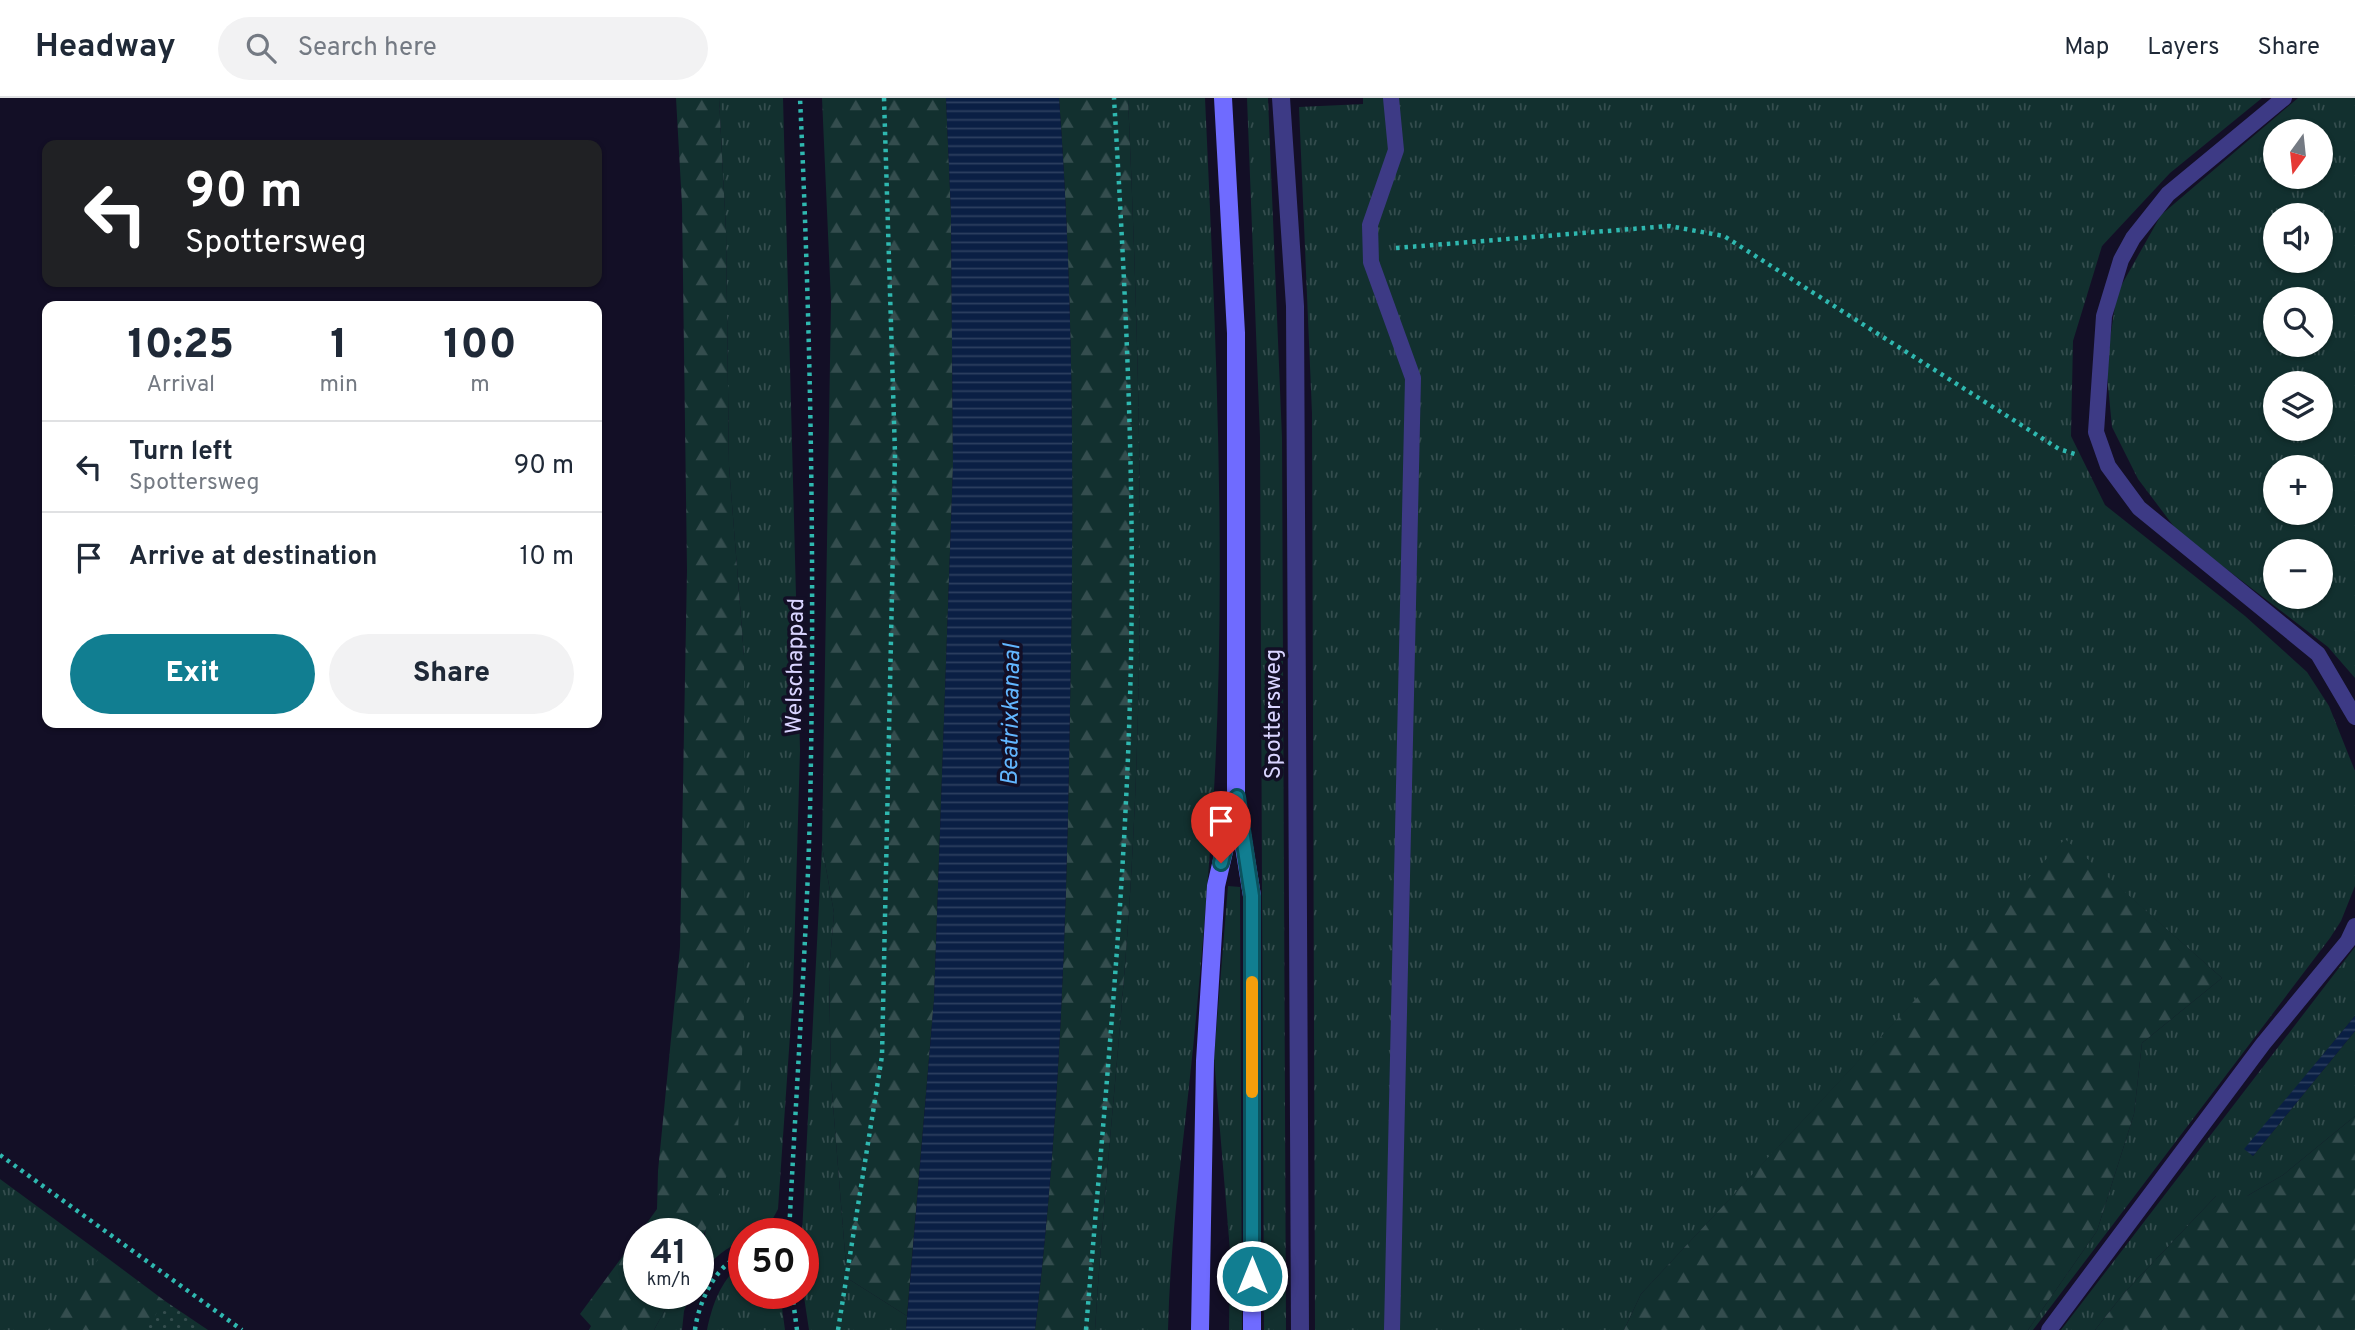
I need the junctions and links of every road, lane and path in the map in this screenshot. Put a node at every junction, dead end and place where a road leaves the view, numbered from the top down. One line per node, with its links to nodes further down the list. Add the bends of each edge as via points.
1 (800, 98): 14 (path, Welschappad, via 813,599 810,815)
2 (884, 98): 20 (path, via 895,454 882,1056)
3 (1114, 98): 21 (path, via 1128,346 1130,695 1125,847)
4 (1223, 98): 11 (main road, Spottersweg, via 1236,333)
5 (1281, 98): 24 (street, Spottersweg, via 1296,306)
6 (1391, 98): 8 (lane, via 1396,150 1370,225)
7 (2284, 98): 9 (lane, via 2168,194 2121,260 2104,316 2096,432)
8 (1371, 250): 9 (path, via 1669,226 1724,236 2059,449); 25 (lane, via 1371,262 1413,378)
9 (2108, 466): 10 (lane, via 2138,508 2318,653)
10 (2355, 717)
11 (1237, 797): 22 (main road, Spottersweg, via 1216,886 1205,1060); 23 (main road, Spottersweg, via 1252,896)
12 (2355, 926): 26 (lane)
13 (0, 1154): 17 (path)
14 (790, 1218)
15 (728, 1264): 18 (path, via 713,1280)
16 (794, 1309): 19 (path)
17 (242, 1330)
18 (695, 1330)
19 (797, 1330)
20 (838, 1330)
21 (1086, 1330)
22 (1200, 1330)
23 (1252, 1330)
24 (1300, 1330)
25 (1392, 1330)
26 (2049, 1330)

